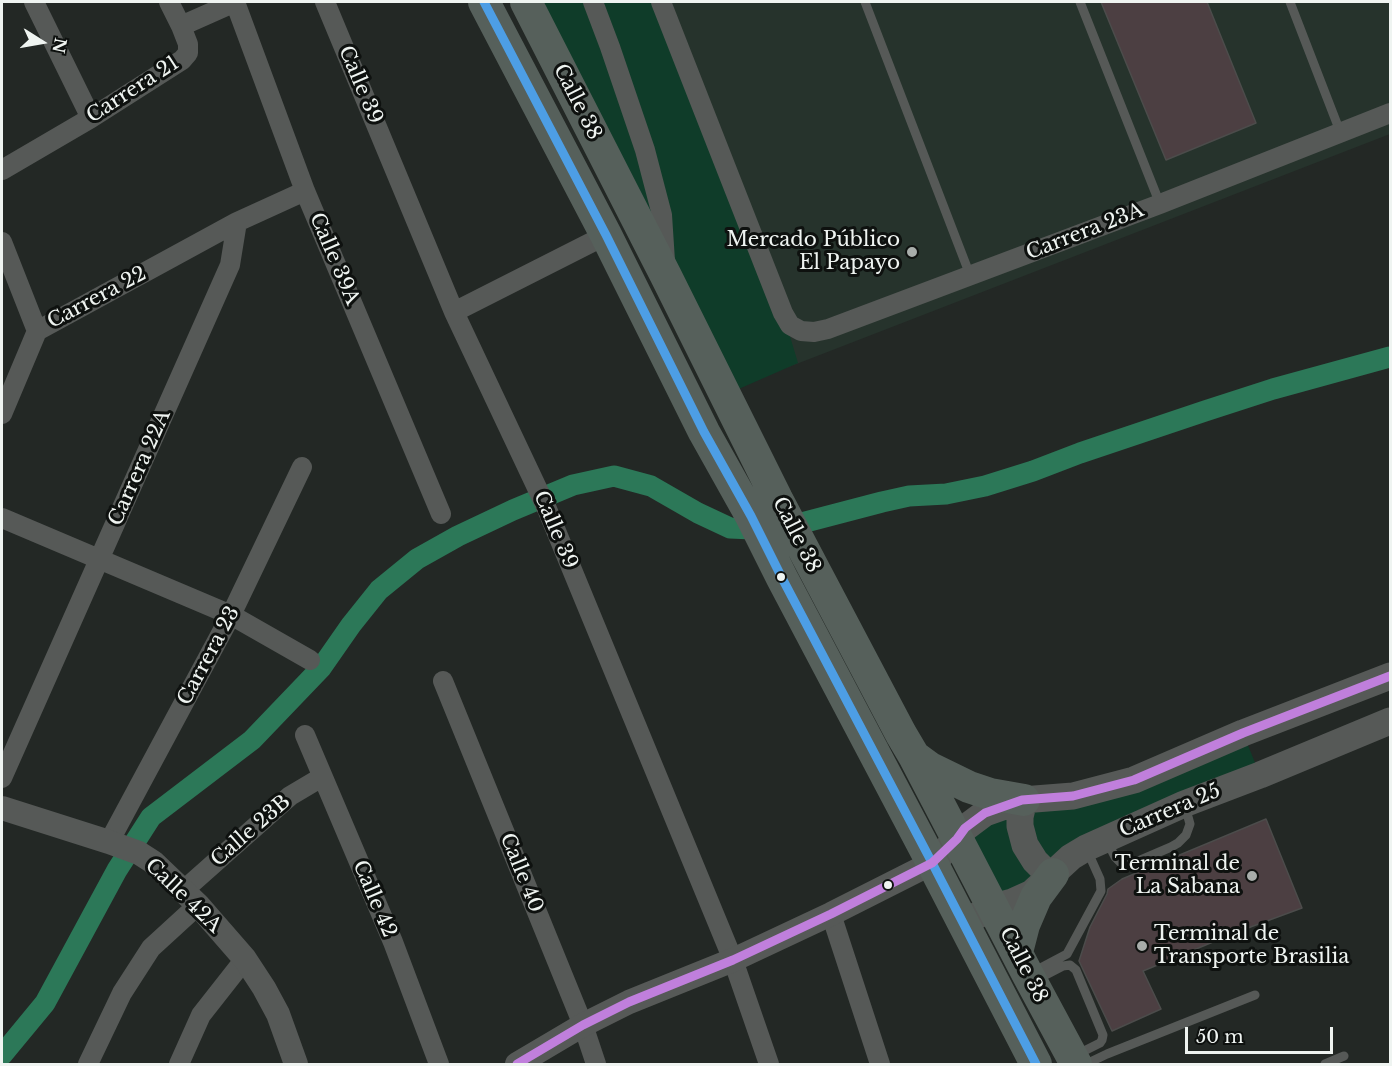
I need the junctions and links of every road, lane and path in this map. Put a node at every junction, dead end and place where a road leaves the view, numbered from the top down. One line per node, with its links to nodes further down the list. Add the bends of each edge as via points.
1 (34, 2): 14 (street)
2 (169, 2): 12 (street)
3 (235, 2): 12 (street, Carrera 21); 17 (street, Calle 39A)
4 (325, 2): 24 (street, Calle 39)
5 (484, 2): 20 (highway, Calle 38)
6 (526, 2): 23 (highway, Calle 38)
7 (593, 2): 23 (street, via 645,150 662,215)
8 (661, 2): 22 (street, Carrera 23A, via 790,325 801,331 828,329)
9 (864, 2): 22 (lane)
10 (1080, 2): 18 (lane)
11 (1290, 2): 15 (lane)
12 (181, 26): 14 (street, Carrera 21, via 188,44 188,53 182,60)
13 (1390, 113): 15 (street, Carrera 23A)
14 (91, 118): 16 (street, Carrera 21)
15 (1341, 134): 18 (street, Carrera 23A)
16 (2, 170)
17 (305, 191): 19 (street); 28 (street, Calle 39A)
18 (1160, 204): 22 (street, Carrera 23A)
19 (237, 222): 25 (street, Carrera 22); 30 (street, Carrera 22A, via 230,265)
20 (606, 236): 24 (street); 45 (highway, Calle 38, via 704,432)
21 (2, 242): 25 (street)
22 (970, 275)
23 (666, 276): 37 (highway, Calle 38, via 777,499)
24 (454, 312): 52 (street, Calle 39, via 547,509)
25 (37, 331): 26 (street, Carrera 22)
26 (2, 414)
27 (302, 467): 31 (street, Carrera 23)
28 (441, 514)
29 (2, 518): 30 (street)
30 (99, 560): 31 (street); 39 (street, Carrera 22A)
31 (231, 615): 32 (street); 44 (street, Carrera 23)
32 (310, 660)
33 (1390, 676): 40 (main road, via 1134,780 1073,796)
34 (443, 681): 55 (street, Calle 40)
35 (1390, 721): 43 (main road, Carrera 25)
36 (305, 735): 38 (street, Calle 42)
37 (914, 756): 40 (highway, via 969,787); 42 (highway, Calle 38)
38 (322, 777): 47 (street, Calle 23B, via 290,796); 61 (street, Calle 42, via 393,942)
39 (2, 778)
40 (1024, 800): 42 (main road, via 985,813); 46 (main road, via 1020,826 1025,845 1035,861)
41 (2, 808): 44 (street, Calle 42A)
42 (957, 839): 45 (main road); 48 (highway, Calle 38)
43 (1096, 843): 46 (main road, Carrera 25, via 1071,857); 53 (lane, via 1101,891 1067,954)
44 (115, 844): 47 (street, Calle 42A, via 153,862)
45 (932, 863): 49 (street); 50 (highway, Calle 38)
46 (1053, 874): 48 (main road, Carrera 25, via 1032,893); 53 (highway, via 1036,897 1024,925)
47 (191, 897): 51 (street, Calle 42A); 58 (street, via 122,993)
48 (993, 907): 50 (main road, Carrera 25); 53 (highway, Calle 38)
49 (831, 914): 52 (street); 65 (street)
50 (963, 923): 66 (highway, Calle 38)
51 (245, 959): 59 (street, via 201,1015); 60 (street, Calle 42A, via 278,1014)
52 (733, 960): 55 (street, via 629,1002); 64 (street, Calle 39)
53 (1025, 970): 57 (highway, Calle 38); 57 (lane, via 1070,965 1076,970 1103,1035)
54 (1255, 995): 57 (lane)
55 (583, 1026): 62 (street); 63 (street, Calle 40)
56 (1344, 1056): 67 (lane)
57 (1078, 1062)
58 (88, 1065)
59 (179, 1065)
60 (296, 1065)
61 (439, 1065)
62 (517, 1065)
63 (596, 1065)
64 (769, 1065)
65 (880, 1065)
66 (1036, 1065)
67 (1325, 1065)

